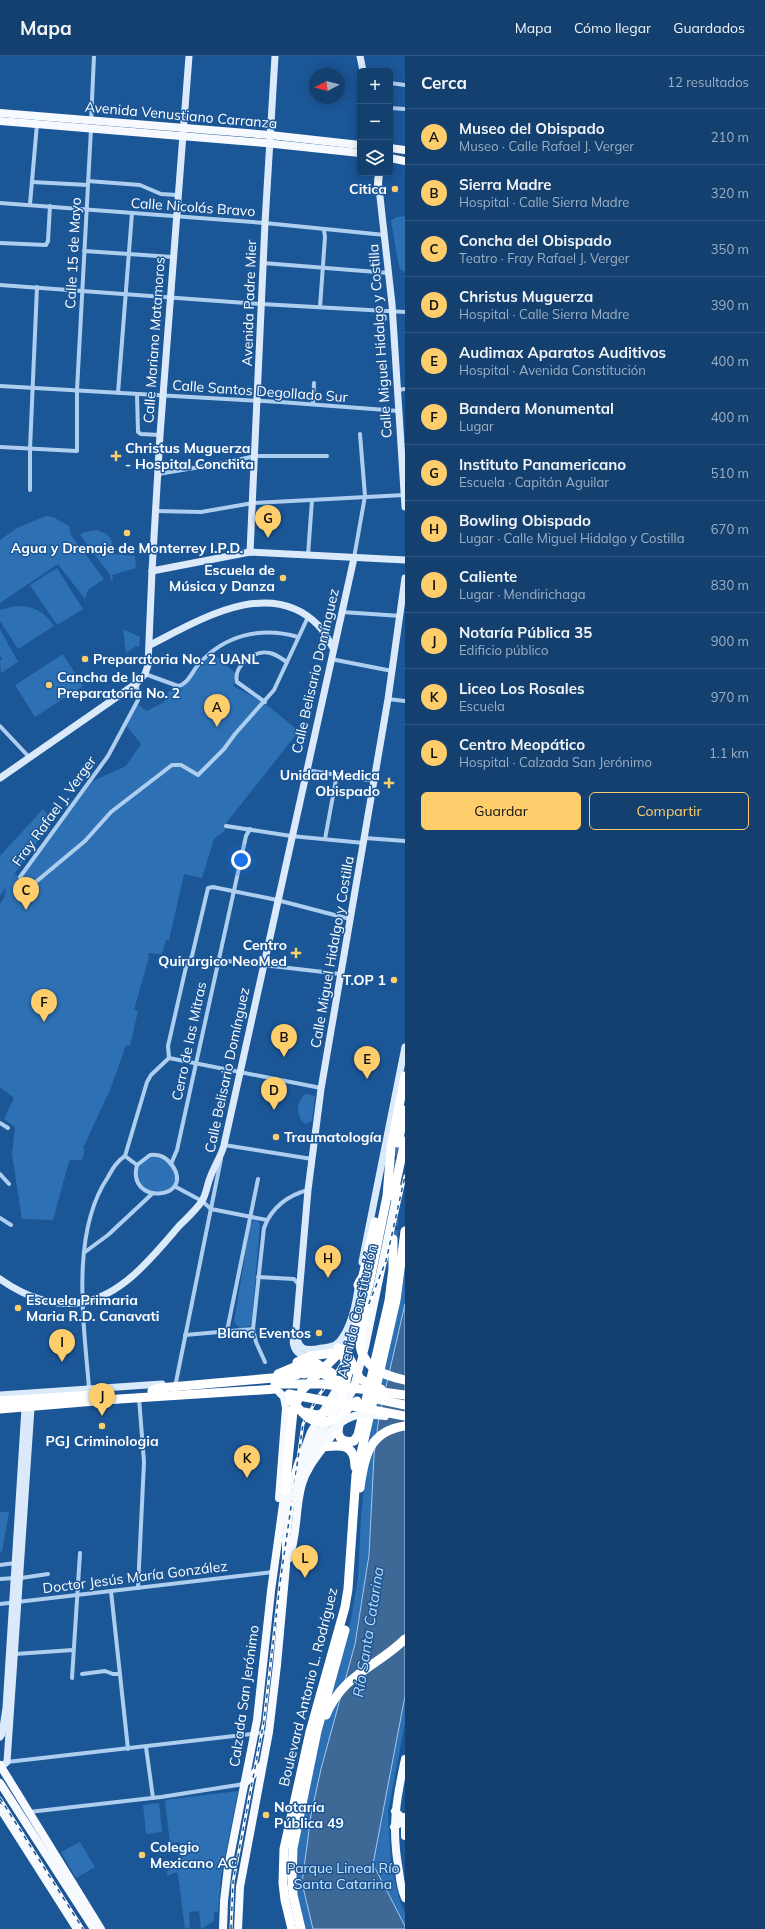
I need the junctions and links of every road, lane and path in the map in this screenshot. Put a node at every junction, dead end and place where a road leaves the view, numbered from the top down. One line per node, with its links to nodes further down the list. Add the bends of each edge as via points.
1 (94, 56): 13 (street, Calle 15 de Mayo)
2 (189, 56): 14 (street, Calle Mariano Matamoros)
3 (275, 56): 16 (street, Avenida Padre Mier)
4 (360, 56): 5 (street)
5 (362, 68)
6 (393, 83): 7 (street)
7 (405, 85)
8 (393, 108): 9 (street)
9 (405, 109)
10 (0, 113): 13 (main road, Avenida Venustiano Carranza)
11 (0, 121): 12 (main road, Avenida Venustiano Carranza)
12 (37, 124): 13 (main road, Avenida Venustiano Carranza); 24 (street)
13 (91, 125): 14 (main road, Avenida Venustiano Carranza); 15 (main road, Avenida Venustiano Carranza); 25 (street, Calle 15 de Mayo)
14 (184, 128): 15 (street, Calle Mariano Matamoros); 16 (main road, Avenida Venustiano Carranza)
15 (184, 137): 16 (main road, Avenida Venustiano Carranza); 27 (street, Calle Mariano Matamoros)
16 (270, 139): 17 (main road, Avenida Venustiano Carranza); 20 (main road, Avenida Venustiano Carranza); 34 (street, Avenida Padre Mier)
17 (357, 145)
18 (393, 148): 19 (main road)
19 (405, 150)
20 (357, 153)
21 (393, 159): 22 (main road)
22 (405, 161)
23 (378, 176): 26 (main road)
24 (32, 182): 25 (street); 29 (street)
25 (88, 183): 27 (street, via 140,185 161,194); 31 (street, Calle 15 de Mayo)
26 (378, 184): 36 (street, Calle Miguel Hidalgo y Costilla)
27 (177, 195): 33 (street, Calle Mariano Matamoros)
28 (0, 203): 29 (street, Calle Nicolás Bravo)
29 (30, 204): 30 (street, Calle Nicolás Bravo)
30 (50, 206): 31 (street, Calle Nicolás Bravo); 37 (street, via 46,245)
31 (87, 210): 32 (street, Calle Nicolás Bravo); 38 (street, Calle 15 de Mayo)
32 (132, 213): 33 (street, Calle Nicolás Bravo); 39 (street)
33 (176, 217): 34 (street, Calle Nicolás Bravo); 40 (street, Calle Mariano Matamoros)
34 (265, 223): 35 (street, Calle Nicolás Bravo); 41 (street, Avenida Padre Mier)
35 (324, 230): 36 (street, Calle Nicolás Bravo); 42 (street)
36 (385, 235): 43 (street, Calle Miguel Hidalgo y Costilla)
37 (0, 243)
38 (84, 251): 39 (street); 46 (street, Calle 15 de Mayo)
39 (129, 254): 40 (street); 47 (street)
40 (173, 256): 48 (street, Calle Mariano Matamoros)
41 (263, 263): 42 (street); 49 (street, Avenida Padre Mier)
42 (322, 267): 43 (street); 50 (street)
43 (389, 272): 51 (street, Calle Miguel Hidalgo y Costilla)
44 (0, 285): 45 (street)
45 (37, 287): 46 (street); 55 (street)
46 (82, 290): 47 (street); 56 (street, Calle 15 de Mayo)
47 (126, 294): 48 (street); 58 (street)
48 (170, 297): 49 (street); 60 (street, Calle Mariano Matamoros)
49 (261, 304): 50 (street); 61 (street, Avenida Padre Mier)
50 (320, 307): 51 (street)
51 (393, 311): 52 (street); 57 (street, Calle Miguel Hidalgo y Costilla)
52 (405, 312)
53 (314, 383): 62 (street)
54 (0, 386): 55 (street, Calle Santos Degollado Sur)
55 (32, 388): 56 (street, Calle Santos Degollado Sur); 68 (street)
56 (77, 390): 58 (street, Calle Santos Degollado Sur); 68 (street, Calle 15 de Mayo, via 77,451)
57 (401, 390): 63 (street, Calle Miguel Hidalgo y Costilla)
58 (118, 393): 59 (street, Calle Santos Degollado Sur)
59 (137, 394): 60 (street, Calle Santos Degollado Sur); 65 (street, via 138,432)
60 (163, 396): 61 (street, Calle Santos Degollado Sur); 65 (street, Calle Mariano Matamoros)
61 (258, 401): 62 (street, Calle Santos Degollado Sur); 69 (street, Avenida Padre Mier)
62 (313, 404): 63 (street, Calle Santos Degollado Sur)
63 (399, 411): 66 (street, Calle Miguel Hidalgo y Costilla)
64 (360, 434): 74 (street, Calle Belisario Domínguez)
65 (160, 435): 71 (street, Calle Mariano Matamoros)
66 (403, 438): 73 (street, Calle Miguel Hidalgo y Costilla)
67 (0, 447): 68 (street)
68 (30, 449): 72 (street)
69 (255, 456): 70 (street); 71 (street); 76 (street, Avenida Padre Mier)
70 (327, 456)
71 (158, 474): 78 (street, Calle Mariano Matamoros)
72 (30, 490)
73 (404, 495): 74 (street); 77 (street, Calle Miguel Hidalgo y Costilla)
74 (365, 496): 75 (street); 81 (street, Calle Belisario Domínguez)
75 (312, 500): 76 (street); 80 (street)
76 (253, 503): 78 (street, via 208,512); 79 (street, Avenida Padre Mier)
77 (405, 508)
78 (156, 511): 83 (street, Calle Mariano Matamoros)
79 (250, 552): 80 (street); 83 (street)
80 (308, 556): 81 (street)
81 (354, 558): 82 (street); 85 (street, Calle Belisario Domínguez)
82 (405, 560)
83 (152, 571): 89 (street, Calle Mariano Matamoros)
84 (405, 578): 87 (street, Calle Miguel Hidalgo y Costilla)
85 (341, 612): 87 (street); 90 (street, Calle Belisario Domínguez)
86 (308, 616): 88 (street); 89 (street, via 299,610 276,603 231,608 208,615); 90 (street, via 319,626)
87 (401, 616): 93 (street, Calle Miguel Hidalgo y Costilla)
88 (298, 636): 92 (street); 94 (street, via 270,631 245,635 211,652 196,666 184,684 178,686)
89 (150, 645): 94 (street, Calle Mariano Matamoros)
90 (333, 648): 91 (street, Calle Belisario Domínguez)
91 (331, 659): 93 (street); 101 (street, Calle Belisario Domínguez)
92 (287, 662): 98 (street, via 274,690); 98 (street, via 271,653 252,656 237,673 238,682)
93 (392, 672): 96 (street, Calle Miguel Hidalgo y Costilla)
94 (145, 674): 95 (street)
95 (137, 683): 98 (street, Fray Rafael J. Verger, via 138,700 108,756 20,876 25,882 29,884 37,881 85,841 111,812 172,765 181,765 198,775); 100 (street)
96 (388, 699): 97 (street); 104 (street, Calle Miguel Hidalgo y Costilla)
97 (405, 700)
98 (265, 702)
99 (0, 726): 100 (street)
100 (29, 757): 103 (street)
101 (306, 770): 102 (street); 107 (street, Calle Belisario Domínguez)
102 (337, 774): 104 (street); 108 (street)
103 (0, 778)
104 (375, 781): 109 (street, Calle Miguel Hidalgo y Costilla)
105 (226, 826): 106 (street)
106 (250, 829): 107 (street); 111 (street, Cerro de las Mitras, via 246,836)
107 (291, 836): 108 (street); 112 (street, Calle Belisario Domínguez)
108 (325, 839): 109 (street)
109 (365, 840): 110 (street); 113 (street, Calle Miguel Hidalgo y Costilla)
110 (405, 841)
111 (234, 892): 112 (street); 114 (street, Cerro de las Mitras); 118 (street, via 213,887 208,888 206,892 168,1046)
112 (277, 900): 113 (street); 115 (street, Calle Belisario Domínguez)
113 (351, 919): 116 (street, Calle Miguel Hidalgo y Costilla)
114 (218, 960): 115 (street); 119 (street, Cerro de las Mitras)
115 (263, 965): 116 (street); 120 (street, Calle Belisario Domínguez)
116 (342, 974): 122 (street, Calle Miguel Hidalgo y Costilla)
117 (405, 1047): 152 (street, Avenida Constitución)
118 (169, 1058): 119 (street); 128 (street, via 147,1082)
119 (196, 1062): 120 (street); 132 (street, Cerro de las Mitras, via 177,1150)
120 (239, 1071): 122 (street); 127 (street, Calle Belisario Domínguez)
121 (405, 1076): 134 (highway, via 391,1147)
122 (321, 1088): 131 (street, Calle Miguel Hidalgo y Costilla)
123 (405, 1110): 126 (highway)
124 (0, 1123): 125 (street)
125 (8, 1128)
126 (402, 1142): 168 (highway, bridge, via 360,1345 370,1366 383,1375)
127 (224, 1145): 129 (street, Calle Belisario Domínguez); 131 (street)
128 (125, 1156): 133 (street); 149 (street, via 116,1163 100,1189 87,1228)
129 (222, 1156): 141 (street, via 210,1177); 142 (street, Calle Belisario Domínguez)
130 (405, 1156): 161 (main road, Avenida Constitución)
131 (312, 1159): 139 (street, Calle Miguel Hidalgo y Costilla)
132 (171, 1164): 133 (street, via 163,1156 156,1155 146,1157); 138 (street, via 176,1175)
133 (137, 1165): 140 (street, via 135,1178 145,1190)
134 (389, 1171): 152 (highway, via 363,1276); 163 (highway, via 387,1196 365,1299 351,1339)
135 (0, 1174): 137 (street)
136 (258, 1179): 143 (street)
137 (9, 1184)
138 (176, 1186): 140 (street, via 169,1191); 141 (street)
139 (308, 1190): 145 (street, via 286,1199); 153 (street, Calle Miguel Hidalgo y Costilla)
140 (153, 1193): 149 (street, via 108,1235)
141 (202, 1200): 142 (street); 155 (street, via 128,1280 105,1294)
142 (211, 1209): 143 (street); 160 (street, Calle Belisario Domínguez)
143 (250, 1217): 145 (street); 159 (street)
144 (0, 1218): 146 (street)
145 (267, 1220): 150 (street, via 261,1244)
146 (11, 1225)
147 (405, 1231): 156 (highway)
148 (393, 1239): 154 (highway, Avenida Constitución)
149 (85, 1252): 155 (street)
150 (258, 1277): 153 (street, via 294,1279); 157 (street)
151 (0, 1279): 155 (street, via 9,1286 42,1301)
152 (358, 1285): 163 (street, Avenida Constitución, via 350,1319 338,1343)
153 (300, 1287): 158 (street, Calle Miguel Hidalgo y Costilla)
154 (389, 1301): 156 (highway); 162 (highway, Avenida Constitución)
155 (83, 1302): 173 (street)
156 (390, 1326): 162 (highway); 191 (highway, Boulevard Antonio L. Rodríguez)
157 (253, 1329): 159 (street); 165 (street)
158 (296, 1330): 163 (street, Avenida Constitución, via 298,1343 304,1350); 164 (street, Calle Miguel Hidalgo y Costilla, via 293,1339 295,1350 303,1356)
159 (227, 1332): 160 (street)
160 (185, 1335): 170 (street, Calle Belisario Domínguez)
161 (366, 1344): 180 (main road); 190 (main road, Avenida Constitución, via 348,1398)
162 (378, 1345): 187 (highway, Avenida Constitución, via 364,1412 354,1441 342,1440)
163 (337, 1351): 164 (highway); 166 (highway); 171 (highway, via 296,1375); 174 (highway, bridge, via 348,1355 360,1379); 193 (highway, via 296,1401)
164 (310, 1356): 167 (highway)
165 (265, 1362)
166 (348, 1364): 180 (highway, via 349,1370); 190 (main road, via 346,1374 311,1432)
167 (272, 1374): 169 (highway, bridge, via 284,1372 304,1363 312,1363 320,1365); 170 (highway)
168 (405, 1380)
169 (342, 1381): 174 (highway, bridge); 193 (highway, bridge, via 316,1371 304,1374 296,1385 290,1405)
170 (176, 1382): 172 (highway)
171 (229, 1382): 172 (highway); 175 (highway, via 159,1388)
172 (162, 1384): 173 (street)
173 (89, 1388): 177 (street)
174 (381, 1389): 178 (highway, bridge)
175 (152, 1391): 176 (highway); 182 (highway)
176 (282, 1392): 178 (highway, bridge, via 323,1384); 179 (highway, via 262,1390); 181 (highway, bridge, via 325,1389); 186 (highway, bridge); 187 (highway, bridge, via 304,1415 316,1422); 194 (main road, via 286,1408)
177 (0, 1395)
178 (404, 1395)
179 (139, 1398): 184 (highway); 204 (street, via 144,1462)
180 (340, 1400): 187 (highway)
181 (385, 1400): 183 (highway, bridge); 187 (highway, bridge, via 351,1403)
182 (0, 1401)
183 (405, 1404)
184 (28, 1408): 185 (highway); 192 (street)
185 (0, 1409)
186 (405, 1416): 195 (main road, bridge, via 361,1414 337,1425 319,1444 299,1479)
187 (335, 1418): 189 (main road)
188 (405, 1426): 191 (highway, via 378,1437 368,1449)
189 (323, 1447): 191 (highway, via 339,1445 351,1450); 199 (main road, via 314,1459 302,1485 293,1549)
190 (299, 1460): 195 (main road, Avenida Constitución, via 291,1491)
191 (358, 1478): 224 (highway, Boulevard Antonio L. Rodríguez, via 354,1588); 245 (highway, Boulevard Antonio L. Rodríguez, via 345,1607 310,1732 284,1849 284,1900)
192 (23, 1486): 197 (street); 202 (street)
193 (285, 1490): 194 (main road, Calzada San Jerónimo)
194 (280, 1515): 200 (main road, Calzada San Jerónimo)
195 (287, 1549): 199 (main road, Calzada San Jerónimo)
196 (80, 1553): 207 (street)
197 (16, 1563): 198 (street); 202 (street)
198 (0, 1565)
199 (286, 1566): 211 (main road, Calzada San Jerónimo)
200 (273, 1572): 204 (street, Doctor Jesús María González); 206 (main road, Calzada San Jerónimo)
201 (48, 1574): 202 (street)
202 (18, 1578): 203 (street); 208 (street)
203 (0, 1580)
204 (138, 1588): 205 (street, Doctor Jesús María González)
205 (111, 1591): 207 (street, Doctor Jesús María González); 216 (street)
206 (270, 1591): 211 (main road, via 280,1598 276,1637); 219 (main road, Calzada San Jerónimo)
207 (78, 1596): 208 (street, Doctor Jesús María González); 212 (street)
208 (16, 1602): 209 (street, Doctor Jesús María González); 213 (street); 214 (street)
209 (0, 1604)
210 (405, 1639): 224 (highway, via 350,1680 334,1698)
211 (279, 1645): 218 (main road, Calzada San Jerónimo)
212 (73, 1650): 213 (street); 217 (street)
213 (15, 1654): 214 (street)
214 (12, 1668): 220 (street)
215 (82, 1674): 216 (street, via 105,1671)
216 (120, 1674): 222 (street)
217 (72, 1678)
218 (269, 1732): 219 (street); 225 (main road, Calzada San Jerónimo)
219 (255, 1733): 221 (street); 228 (main road, Calzada San Jerónimo)
220 (4, 1735): 226 (street)
221 (146, 1747): 222 (street); 229 (street)
222 (128, 1750): 226 (street)
223 (405, 1759): 232 (main road)
224 (311, 1762): 246 (highway, Boulevard Antonio L. Rodríguez, via 292,1860 293,1895)
225 (263, 1763): 228 (main road); 231 (main road, Calzada San Jerónimo)
226 (3, 1768): 234 (main road)
227 (0, 1783): 233 (main road)
228 (244, 1787): 229 (street); 231 (main road, via 252,1791); 235 (main road, Calzada San Jerónimo)
229 (152, 1798): 234 (street)
230 (0, 1808): 240 (main road)
231 (254, 1811): 235 (main road, via 248,1816); 244 (main road, Calzada San Jerónimo, via 240,1887)
232 (395, 1811): 236 (main road); 237 (main road)
233 (19, 1812): 234 (street); 241 (main road)
234 (30, 1812): 242 (main road)
235 (239, 1813): 243 (main road, Calzada San Jerónimo, via 227,1875)
236 (405, 1819): 237 (main road); 238 (main road)
237 (394, 1827): 239 (main road, via 397,1860)
238 (405, 1836)
239 (405, 1898)
240 (77, 1929)
241 (94, 1929)
242 (101, 1929)
243 (223, 1929)
244 (238, 1929)
245 (292, 1929)
246 (301, 1929)

